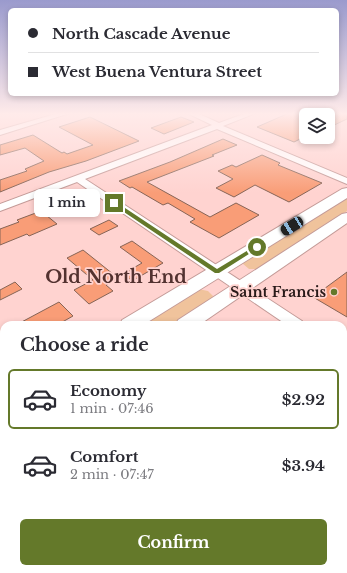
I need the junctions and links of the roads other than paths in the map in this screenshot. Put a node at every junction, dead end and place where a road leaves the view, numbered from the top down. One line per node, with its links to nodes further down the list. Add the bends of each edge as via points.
1 (182, 140): 3 (street)
2 (248, 140): 4 (street)
3 (78, 179): 6 (street); 8 (street)
4 (347, 181)
5 (347, 192): 8 (main road)
6 (0, 208)
7 (347, 217): 9 (main road)
8 (217, 272): 9 (street); 10 (main road)
9 (240, 288): 11 (main road); 12 (street)
10 (136, 321)
11 (191, 321)
12 (291, 321)

